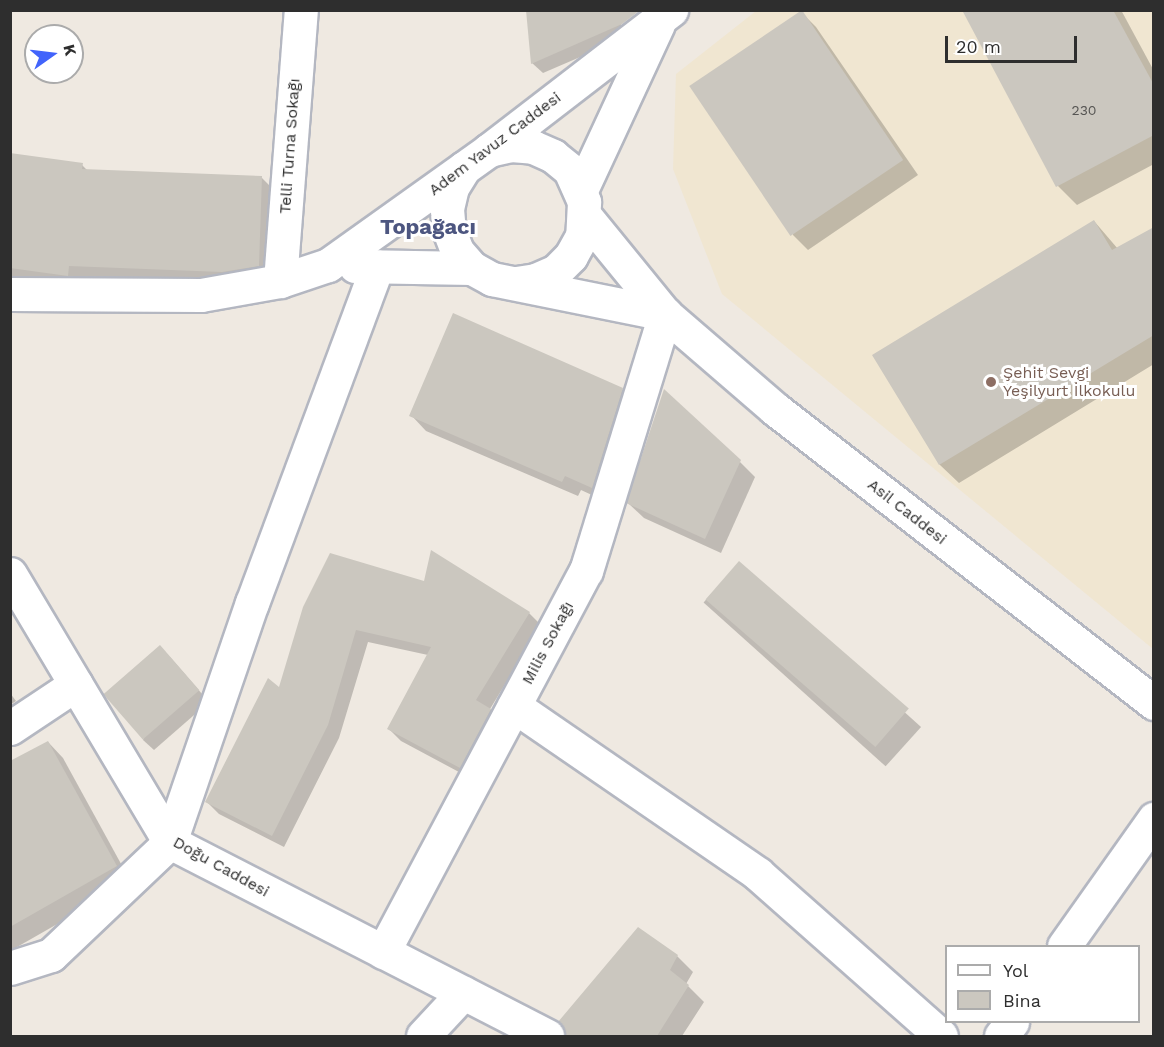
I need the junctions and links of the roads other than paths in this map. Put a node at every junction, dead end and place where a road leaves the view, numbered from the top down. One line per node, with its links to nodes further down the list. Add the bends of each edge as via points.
1 (300, 10): 8 (street, Telli Turna Sokağı)
2 (665, 15): 3 (street, Adem Yavuz Caddesi); 4 (street, Adem Yavuz Caddesi)
3 (477, 159): 4 (street, via 511,145 533,147 553,156 570,171); 5 (street, Adem Yavuz Caddesi); 7 (street, via 452,187 447,208 449,231 457,251)
4 (583, 203): 9 (street, via 582,236 571,256 556,271); 11 (street, Asil Caddesi)
5 (328, 265): 6 (street, Adem Yavuz Caddesi); 8 (street, Adem Yavuz Caddesi)
6 (377, 266): 7 (street, Adem Yavuz Caddesi); 18 (street, via 252,603)
7 (472, 268): 9 (street, Adem Yavuz Caddesi, via 492,279)
8 (280, 281): 10 (street, Adem Yavuz Caddesi, via 201,295)
9 (515, 284): 11 (street, Asil Caddesi)
10 (10, 294)
11 (665, 315): 14 (street, Asil Caddesi, via 775,409); 15 (street, Milis Sokağı, via 586,571)
12 (10, 574): 13 (street, Doğu Caddesi)
13 (76, 684): 16 (street); 18 (street, Doğu Caddesi)
14 (1154, 703)
15 (514, 706): 20 (street, Milis Sokağı); 26 (street, via 758,874)
16 (10, 728)
17 (1154, 819): 19 (street)
18 (170, 842): 20 (street, Doğu Caddesi); 21 (street, via 51,955)
19 (1065, 945)
20 (383, 952): 22 (street, Doğu Caddesi)
21 (10, 968)
22 (463, 993): 24 (street); 25 (street, Doğu Caddesi)
23 (1011, 1023): 27 (street)
24 (423, 1036)
25 (547, 1036)
26 (941, 1036)
27 (1001, 1036)

